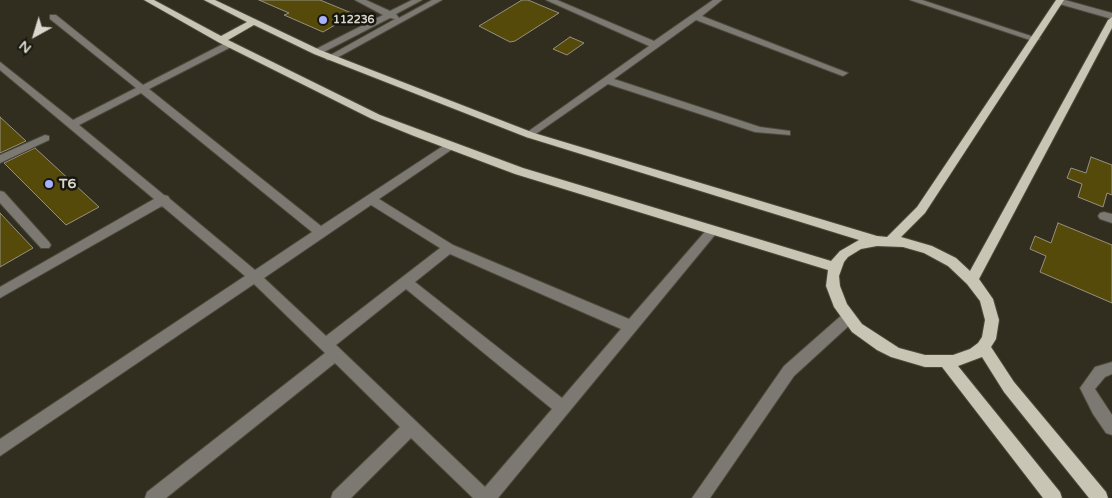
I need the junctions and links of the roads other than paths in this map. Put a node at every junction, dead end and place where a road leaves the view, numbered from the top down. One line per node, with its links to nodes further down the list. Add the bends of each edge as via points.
1 (148, 0): 18 (main road)
2 (208, 0): 16 (main road)
3 (359, 0): 11 (street)
4 (418, 0): 11 (street)
5 (438, 0): 15 (street)
6 (550, 0): 19 (street)
7 (718, 0): 12 (street)
8 (914, 0): 17 (street)
9 (928, 0): 17 (street)
10 (1060, 1): 14 (street); 17 (main road)
11 (389, 15): 15 (street); 20 (street)
12 (695, 16): 19 (street); 23 (street)
13 (53, 17): 25 (street)
14 (1112, 18): 42 (main road)
15 (401, 20): 21 (street)
16 (253, 22): 18 (main road); 20 (main road)
17 (1036, 37): 37 (main road, via 921,210)
18 (225, 42): 25 (street); 30 (main road, via 376,117)
19 (655, 45): 24 (street)
20 (317, 52): 21 (main road)
21 (330, 58): 28 (main road)
22 (0, 65): 26 (street)
23 (843, 72)
24 (607, 80): 27 (street, via 759,130); 28 (street)
25 (142, 89): 26 (street); 36 (street)
26 (72, 126): 33 (street)
27 (786, 133)
28 (530, 135): 37 (main road)
29 (45, 138): 31 (street)
30 (450, 146): 34 (street); 35 (main road, via 519,171)
31 (0, 158)
32 (0, 195): 38 (street)
33 (164, 199): 41 (street); 44 (street)
34 (370, 199): 36 (street); 39 (street)
35 (713, 230): 40 (main road); 46 (street)
36 (320, 232): 41 (street)
37 (884, 241): 40 (main road, via 850,249); 42 (main road, via 915,245 934,252 952,262)
38 (45, 244)
39 (449, 248): 43 (street); 46 (street)
40 (835, 267): 45 (main road, via 833,286)
41 (254, 276): 48 (street); 54 (street)
42 (972, 280): 47 (main road, via 986,300 992,320 989,339)
43 (406, 282): 48 (street); 51 (street)
44 (0, 293)
45 (848, 318): 49 (main road, via 869,337 896,353 926,361); 58 (street, via 789,371)
46 (630, 326): 51 (street)
47 (983, 347): 49 (main road, via 965,358); 60 (main road, via 1015,395)
48 (331, 350): 52 (street); 55 (street)
49 (946, 362): 59 (main road)
50 (1112, 368): 53 (street, via 1100,372 1087,388)
51 (562, 408): 57 (street)
52 (411, 427): 56 (street); 57 (street)
53 (1112, 428)
54 (0, 448)
55 (153, 498)
56 (339, 498)
57 (486, 498)
58 (700, 498)
59 (1054, 498)
60 (1100, 498)

